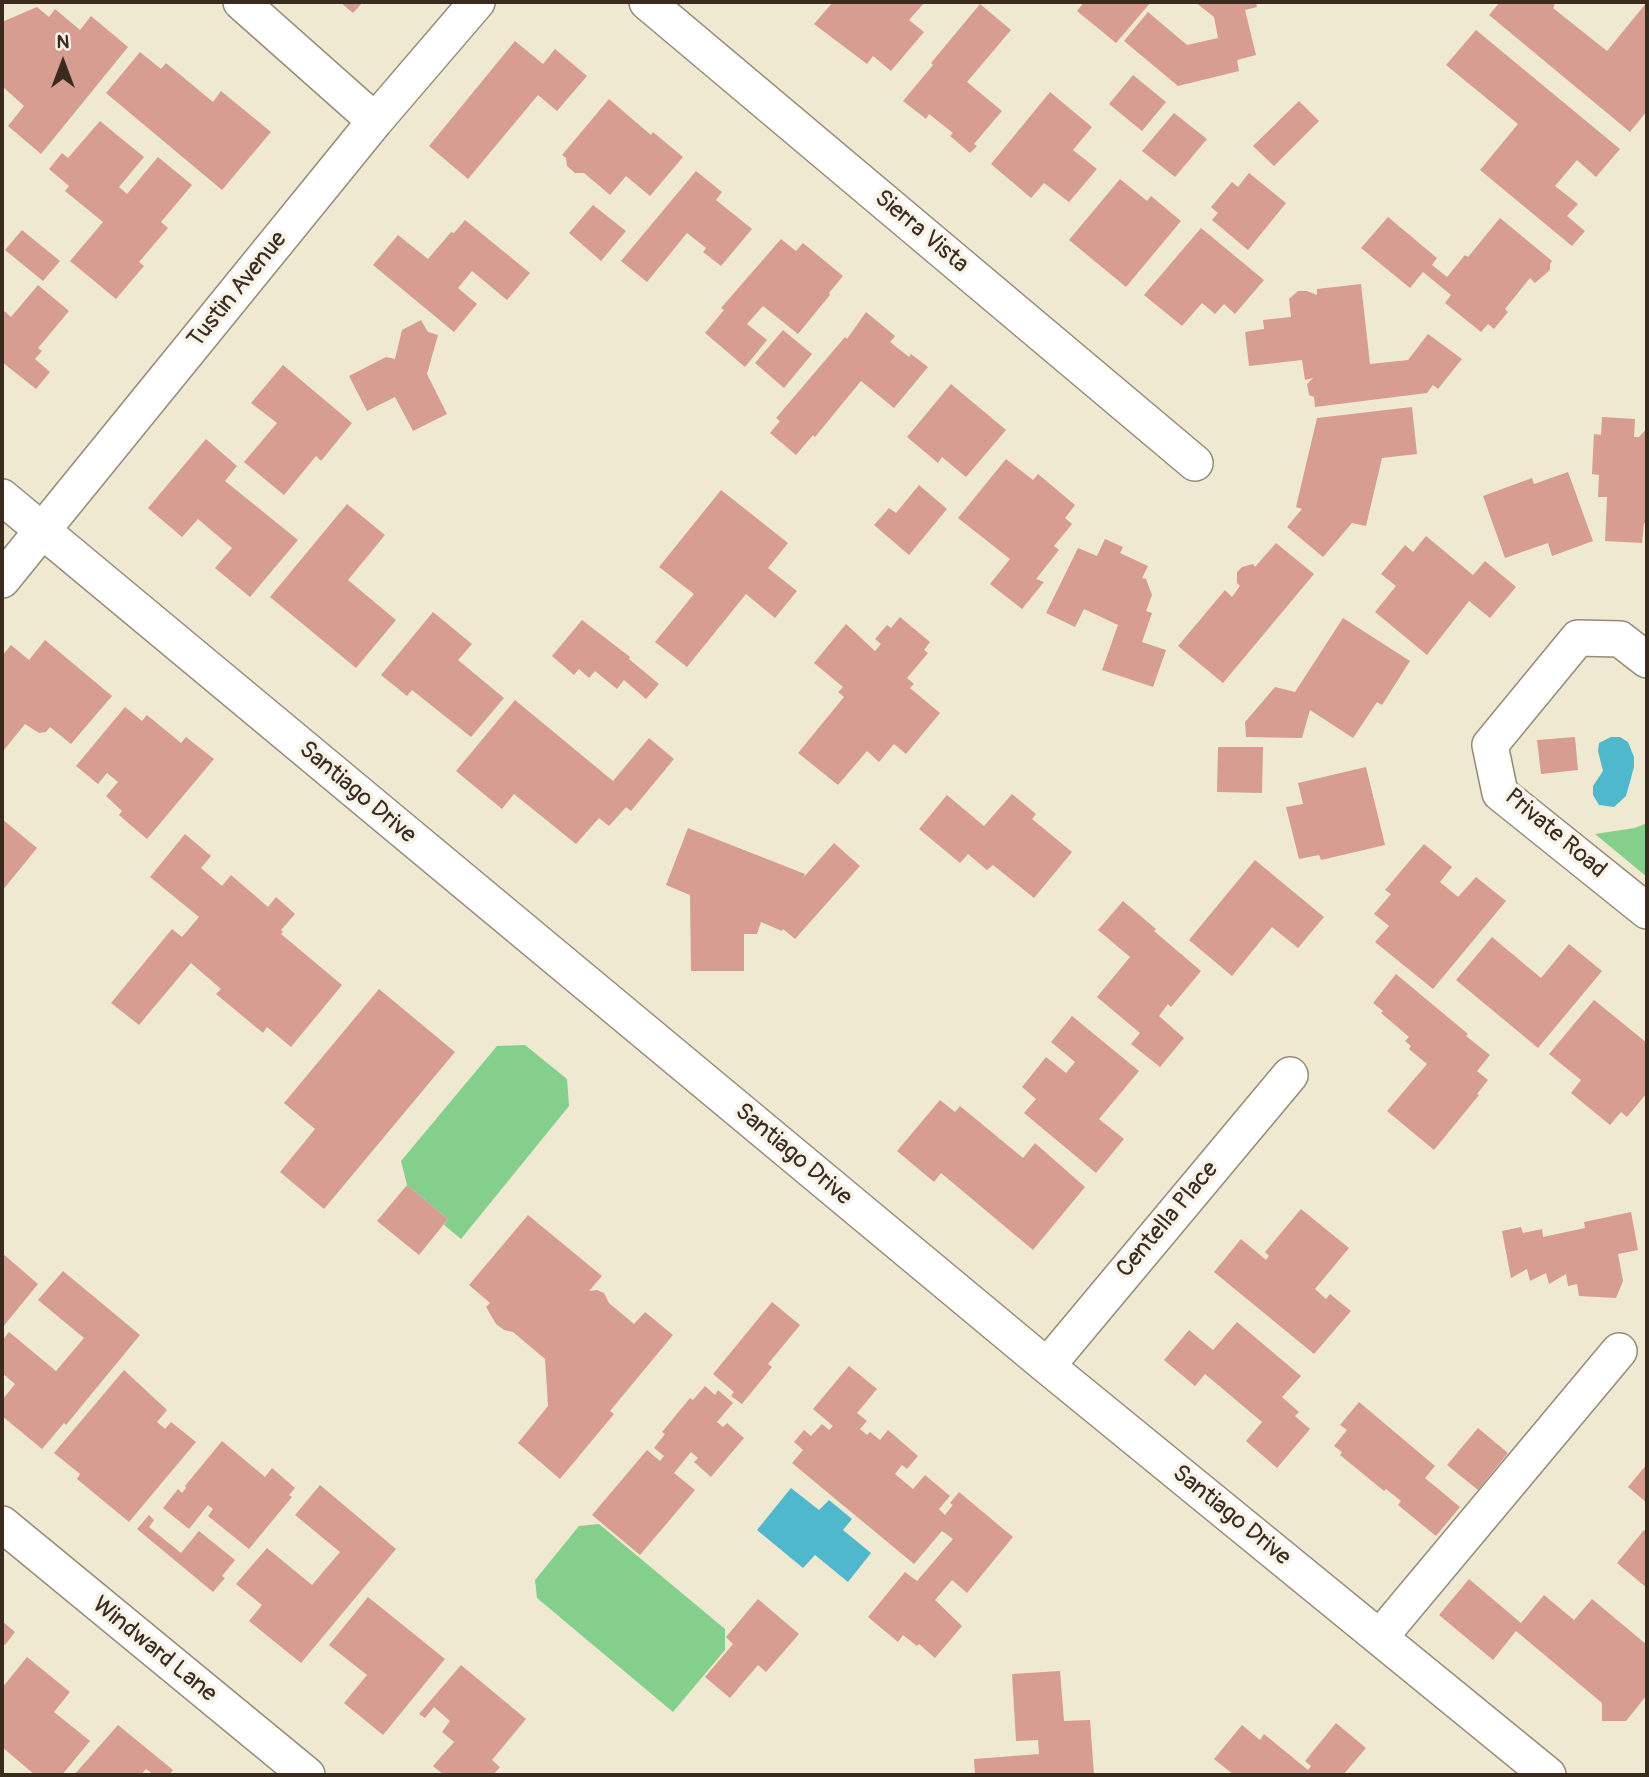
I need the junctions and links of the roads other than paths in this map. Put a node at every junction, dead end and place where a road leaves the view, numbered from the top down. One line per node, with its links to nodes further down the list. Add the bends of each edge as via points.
1 (241, 2): 4 (street)
2 (477, 2): 4 (street, Tustin Avenue)
3 (647, 2): 5 (street, Sierra Vista)
4 (375, 121): 7 (street, Tustin Avenue)
5 (1195, 463)
6 (2, 497): 7 (street, Santiago Drive)
7 (42, 531): 8 (street, Tustin Avenue); 13 (street, Santiago Drive)
8 (2, 580)
9 (1647, 660): 10 (street, Private Road, via 1620,639 1578,638 1490,745 1500,793)
10 (1647, 911)
11 (1290, 1075): 13 (street, Centella Place)
12 (1619, 1351): 15 (street)
13 (1047, 1366): 15 (street, Santiago Drive)
14 (2, 1524): 16 (street, Windward Lane)
15 (1380, 1637): 17 (street, Santiago Drive)
16 (307, 1775)
17 (1548, 1775)

